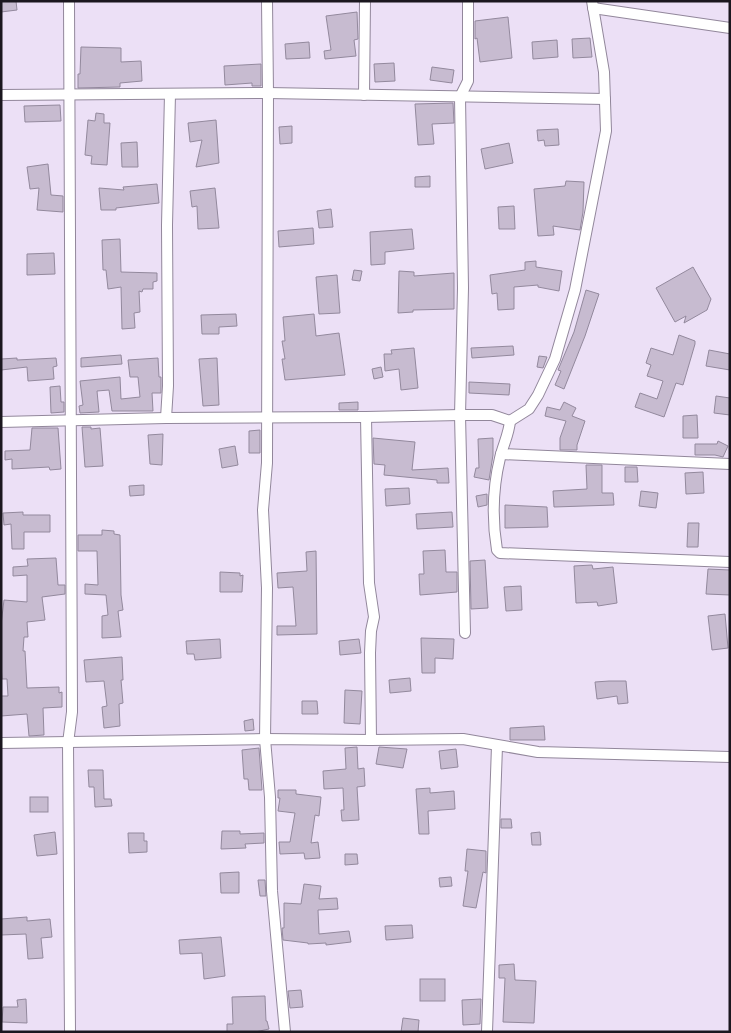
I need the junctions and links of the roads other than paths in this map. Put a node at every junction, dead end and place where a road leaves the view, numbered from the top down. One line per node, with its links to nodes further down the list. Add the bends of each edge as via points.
1 (69, 1): 8 (street)
2 (267, 1): 7 (street)
3 (365, 1): 10 (street)
4 (468, 1): 12 (street, via 468,81)
5 (592, 4): 6 (street); 13 (street, via 604,72)
6 (730, 28)
7 (268, 93): 9 (street); 10 (street); 17 (street)
8 (69, 94): 9 (street); 11 (street); 18 (street)
9 (170, 94): 16 (street)
10 (364, 95): 12 (street)
11 (1, 96)
12 (460, 97): 13 (street); 14 (street, via 463,288)
13 (605, 99): 19 (street, via 606,131 575,290 555,359 529,409)
14 (460, 415): 15 (street); 19 (street, via 492,415); 24 (street)
15 (366, 417): 17 (street); 26 (street, via 369,583 374,617 370,653)
16 (166, 418): 17 (street); 18 (street)
17 (266, 418): 25 (street, via 263,510 267,588)
18 (69, 421): 20 (street); 28 (street, via 72,712)
19 (510, 421): 21 (street)
20 (1, 422)
21 (501, 454): 22 (street); 23 (street, via 494,523 496,550 500,553)
22 (730, 464)
23 (730, 562)
24 (465, 634)
25 (265, 739): 26 (street); 28 (street); 32 (street, via 272,891)
26 (371, 740): 29 (street, via 463,739)
27 (1, 743): 28 (street)
28 (68, 743): 31 (street)
29 (497, 746): 30 (street, via 538,752); 33 (street)
30 (730, 757)
31 (70, 1032)
32 (285, 1032)
33 (487, 1032)

